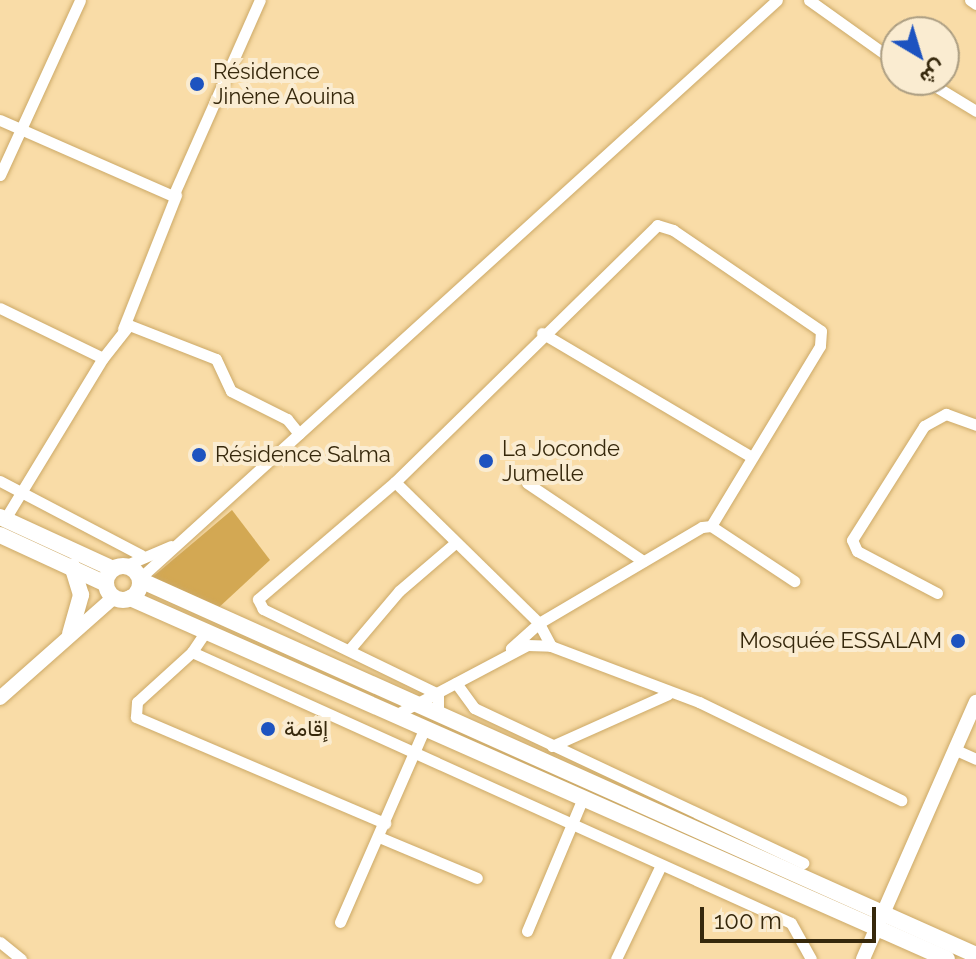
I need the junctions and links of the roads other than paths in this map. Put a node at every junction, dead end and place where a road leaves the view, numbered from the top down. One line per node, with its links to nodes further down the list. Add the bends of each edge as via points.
1 (80, 0): 11 (street)
2 (260, 0): 13 (street)
3 (777, 0): 19 (street)
4 (809, 0): 7 (street)
5 (970, 0): 6 (street)
6 (976, 4)
7 (880, 51)
8 (951, 96): 9 (street)
9 (976, 111)
10 (0, 120): 11 (street)
11 (24, 129): 12 (street); 13 (street)
12 (0, 175)
13 (176, 195): 15 (street)
14 (0, 308): 17 (street)
15 (123, 329): 17 (street); 19 (street, via 138,324 216,359 231,391 287,419)
16 (542, 333): 20 (street); 20 (street, via 651,229 665,225 821,331 820,346); 22 (street)
17 (103, 358): 24 (street)
18 (976, 425): 35 (street, via 946,414 924,426 852,540 857,551)
19 (299, 434): 28 (street)
20 (750, 456): 26 (street)
21 (0, 481): 24 (street)
22 (395, 482): 27 (street); 40 (street, via 258,599 263,609)
23 (527, 483): 30 (street)
24 (21, 490): 25 (street); 29 (street)
25 (2, 523): 31 (main road); 34 (main road)
26 (711, 526): 30 (street); 33 (street)
27 (455, 543): 36 (street); 40 (street, via 399,591)
28 (175, 544): 29 (street); 32 (street)
29 (141, 555): 34 (street)
30 (643, 561): 36 (street)
31 (72, 566): 34 (main road); 38 (main road, via 81,595)
32 (140, 579): 34 (main road); 48 (main road)
33 (794, 581)
34 (118, 583): 37 (main road); 38 (street)
35 (937, 593)
36 (539, 623): 39 (street); 42 (street)
37 (206, 631): 41 (street); 50 (main road)
38 (70, 634): 46 (street)
39 (551, 646): 42 (street, via 527,645); 45 (street)
40 (349, 650): 44 (street)
41 (192, 652): 53 (street); 58 (street, via 137,702 136,717)
42 (501, 657): 43 (street)
43 (456, 683): 44 (street); 52 (street, via 474,708)
44 (438, 694): 48 (street); 49 (street)
45 (668, 694): 52 (street); 57 (street, via 699,702)
46 (0, 698)
47 (976, 702): 54 (street)
48 (413, 703): 49 (main road); 50 (street)
49 (438, 714): 64 (main road)
50 (395, 715): 51 (main road)
51 (425, 727): 53 (street); 56 (main road)
52 (552, 746): 61 (street)
53 (415, 749): 58 (street); 59 (street)
54 (956, 750): 55 (street); 64 (street)
55 (976, 759)
56 (582, 800): 59 (street); 66 (main road)
57 (901, 800)
58 (385, 823): 60 (street)
59 (573, 823): 62 (street); 67 (street)
60 (379, 837): 63 (street); 65 (street)
61 (803, 863)
62 (661, 865): 71 (street); 72 (street, via 791,923)
63 (477, 878)
64 (883, 911): 66 (street); 69 (main road)
65 (340, 922)
66 (876, 928): 73 (street); 74 (main road)
67 (527, 931)
68 (0, 942): 70 (street)
69 (976, 955)
70 (21, 959)
71 (616, 959)
72 (811, 959)
73 (863, 959)
74 (947, 959)

